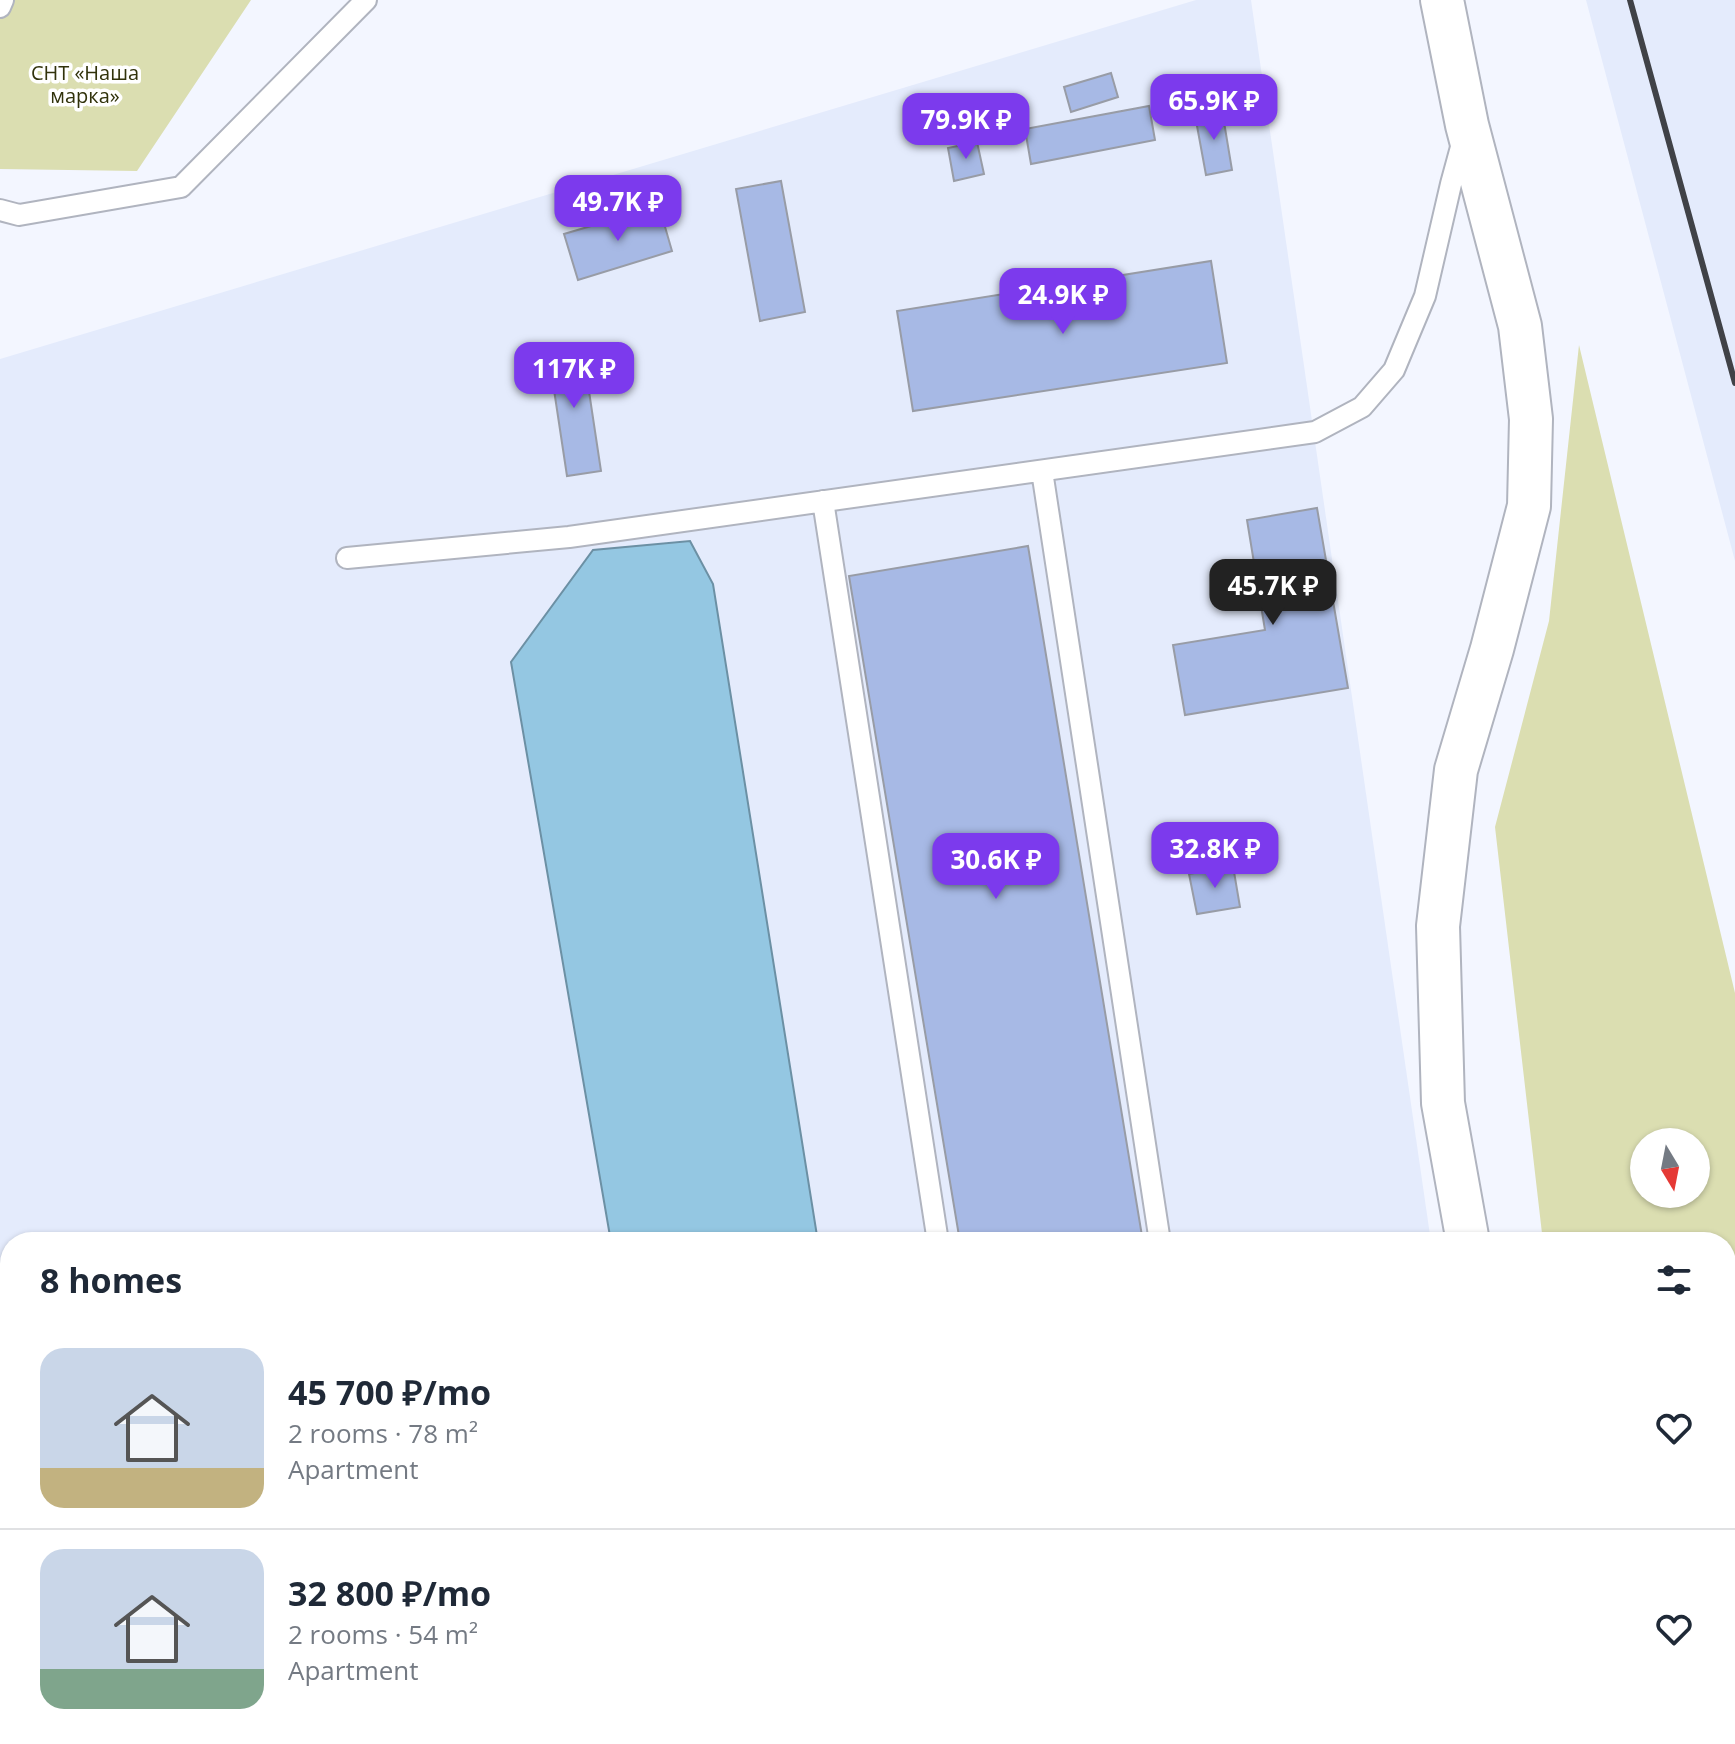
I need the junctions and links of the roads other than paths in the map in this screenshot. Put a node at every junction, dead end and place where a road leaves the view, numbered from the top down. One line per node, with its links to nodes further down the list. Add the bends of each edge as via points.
1 (3, 0): 4 (lane)
2 (366, 0): 6 (lane, via 181,187 19,215)
3 (1442, 0): 5 (street)
4 (0, 7)
5 (1467, 125): 7 (lane, via 1425,296 1394,370 1362,407 1315,432); 12 (street, via 1520,326 1531,419 1529,506 1456,770 1438,926 1443,1103)
6 (0, 210)
7 (1042, 471): 8 (lane); 11 (lane)
8 (823, 501): 9 (lane, via 569,537); 10 (lane)
9 (347, 558)
10 (936, 1232)
11 (1158, 1232)
12 (1466, 1232)

